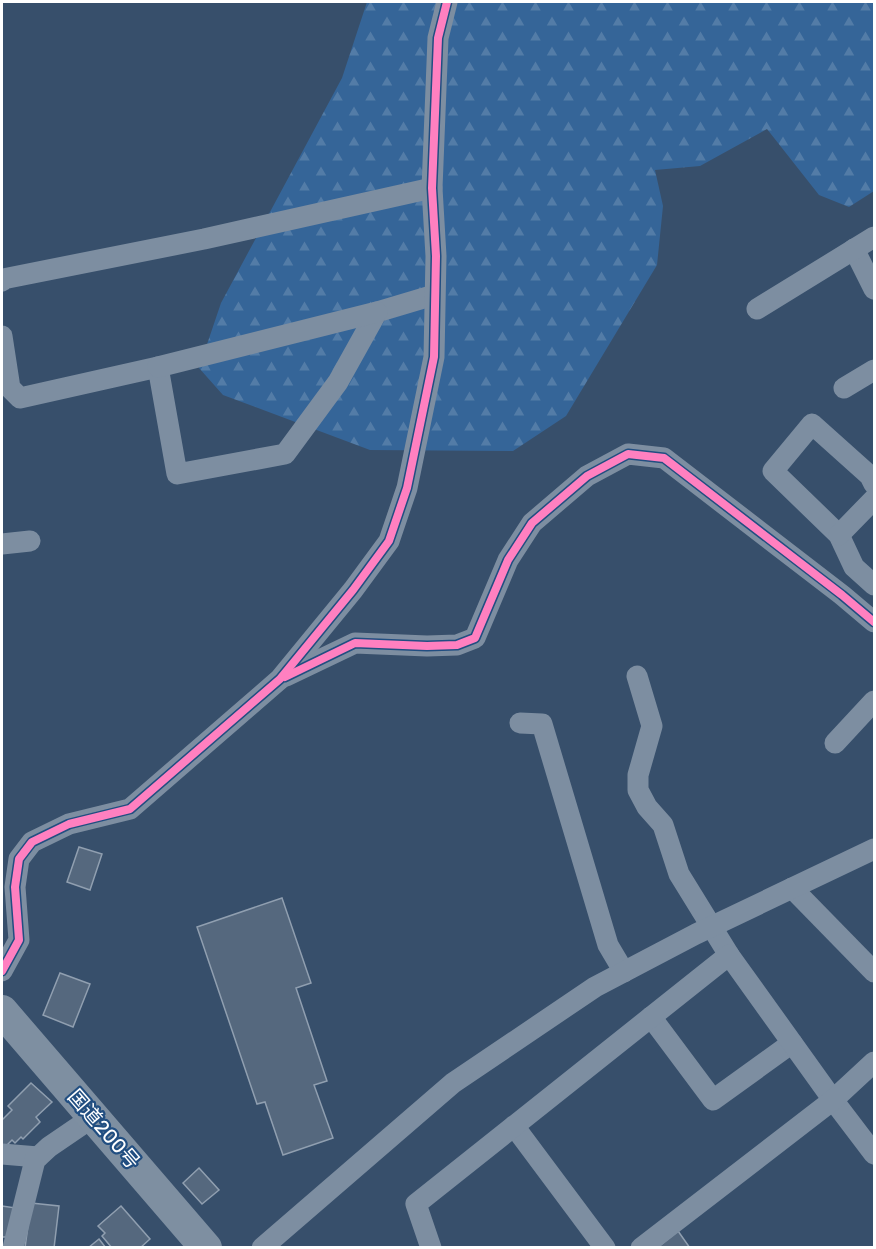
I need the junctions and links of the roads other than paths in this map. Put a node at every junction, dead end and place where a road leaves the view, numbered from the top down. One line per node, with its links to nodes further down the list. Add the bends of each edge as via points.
1 (447, 2): 2 (street, via 438,38)
2 (432, 188): 5 (street); 7 (street)
3 (874, 237): 4 (street)
4 (854, 249): 6 (street); 8 (street)
5 (2, 281)
6 (874, 289)
7 (434, 295): 9 (street); 22 (street, via 434,357 407,488 389,541)
8 (757, 309)
9 (377, 312): 11 (street); 11 (street, via 338,382 285,454 177,474)
10 (2, 336): 11 (street, via 10,388 20,398)
11 (158, 367)
12 (874, 370): 13 (street)
13 (844, 388)
14 (874, 484): 16 (street, via 812,424 773,471)
15 (874, 498): 16 (street)
16 (839, 534): 19 (street, via 854,567)
17 (30, 541): 18 (street)
18 (2, 544)
19 (874, 585)
20 (874, 622): 22 (street, via 664,458 628,454 587,476 532,523 508,560 475,638 457,645 355,643)
21 (637, 676): 28 (street, via 652,726 638,775 638,790 663,825 679,874)
22 (280, 679): 30 (street, via 130,809 69,824 32,842 19,859 15,886 19,940)
23 (874, 701): 25 (street)
24 (520, 723): 31 (street, via 542,724 608,945)
25 (835, 743)
26 (874, 849): 27 (street)
27 (792, 888): 28 (street); 32 (street)
28 (712, 927): 29 (street); 31 (street)
29 (729, 955): 34 (street); 35 (street)
30 (2, 971)
31 (624, 972): 45 (street, via 595,987 453,1083)
32 (874, 972)
33 (2, 1011): 38 (highway, 国道200号)
34 (651, 1017): 35 (street, via 713,1100); 39 (street)
35 (792, 1043): 37 (street)
36 (874, 1062): 37 (street)
37 (833, 1100): 41 (street); 48 (street)
38 (93, 1117): 42 (street); 44 (highway, 国道200号)
39 (514, 1126): 46 (street, via 416,1204); 47 (street)
40 (2, 1154): 42 (street)
41 (874, 1154)
42 (38, 1157): 43 (street)
43 (13, 1248)
44 (206, 1248)
45 (262, 1248)
46 (431, 1248)
47 (605, 1248)
48 (641, 1248)

